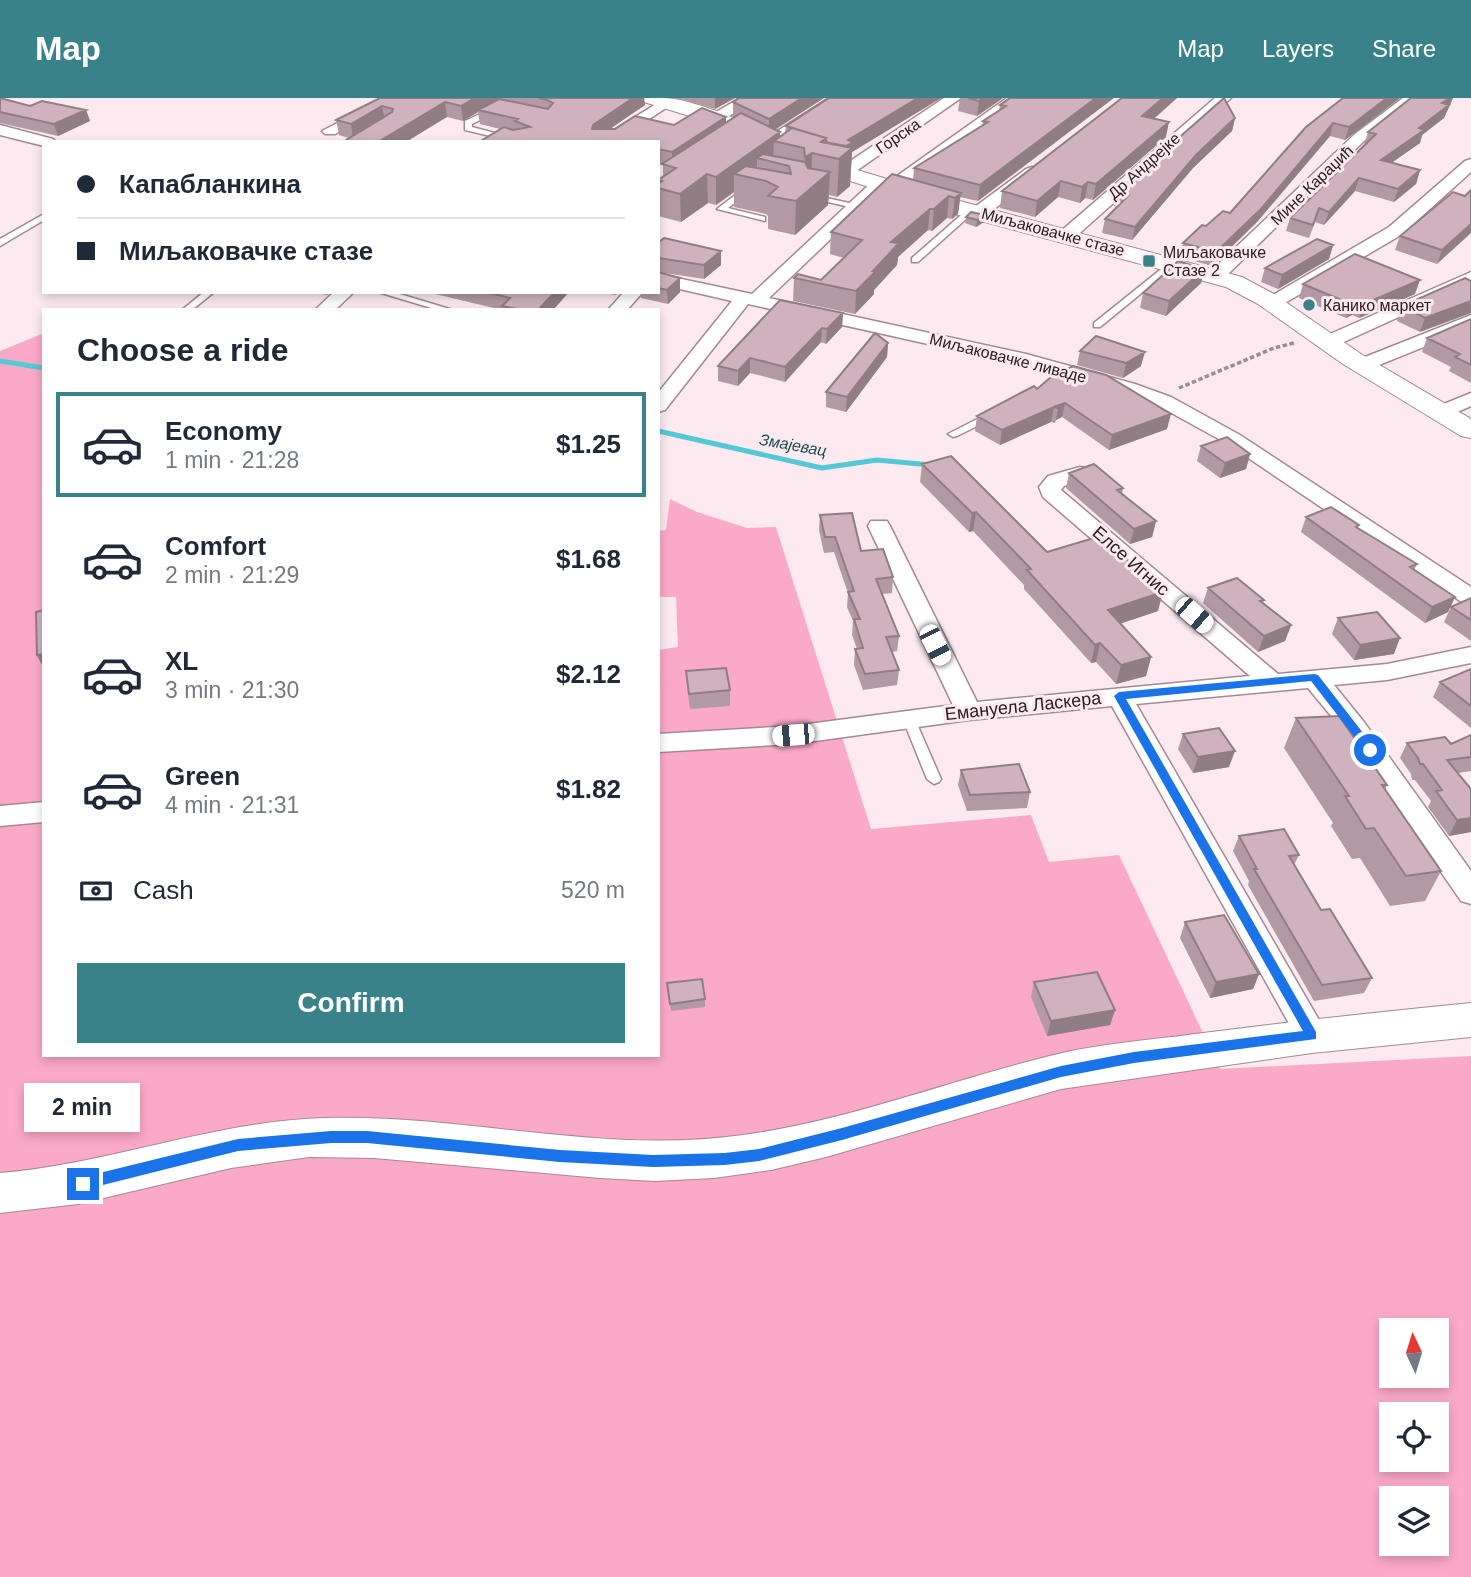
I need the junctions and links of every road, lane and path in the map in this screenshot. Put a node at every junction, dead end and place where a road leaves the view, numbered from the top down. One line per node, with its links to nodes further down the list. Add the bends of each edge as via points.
1 (398, 98): 12 (street)
2 (751, 98): 10 (street)
3 (839, 98): 18 (street)
4 (954, 98): 21 (street, Горска)
5 (1017, 98): 23 (street)
6 (1224, 98): 31 (street, Др Андрејке)
7 (1412, 98): 35 (street, Мине Караџић, via 1360,137)
8 (658, 100): 10 (street, Миљаковачке стазе); 15 (street)
9 (500, 109): 14 (lane, via 468,123 468,128)
10 (716, 118): 11 (street, Миљаковачке стазе)
11 (742, 130): 17 (street); 18 (street, Миљаковачке стазе)
12 (330, 131)
13 (5, 135): 16 (street)
14 (517, 140)
15 (606, 140)
16 (42, 141)
17 (720, 144)
18 (767, 144): 21 (street, Миљаковачке стазе)
19 (1050, 159): 28 (street)
20 (1471, 164): 43 (street, via 1395,231)
21 (843, 173): 23 (street, Миљаковачке стазе)
22 (760, 181): 24 (lane)
23 (885, 186): 27 (street); 28 (street, Миљаковачке стазе)
24 (743, 193): 25 (lane); 30 (lane, via 721,209)
25 (754, 195)
26 (810, 196): 27 (lane)
27 (854, 206): 42 (street)
28 (975, 212): 31 (street, Миљаковачке стазе); 33 (lane)
29 (42, 217): 32 (lane)
30 (762, 219)
31 (1066, 236): 34 (street, Миљаковачке стазе)
32 (0, 243)
33 (915, 260)
34 (1173, 264): 35 (street, Миљаковачке стазе); 49 (lane)
35 (1216, 276): 43 (street, Миљаковачке стазе)
36 (1471, 277): 50 (street)
37 (660, 279): 42 (street, Миљаковачке ливаде)
38 (206, 294): 44 (lane)
39 (343, 294): 45 (street)
40 (389, 294): 46 (lane)
41 (633, 294): 47 (street)
42 (750, 299): 52 (street, Миљаковачке ливаде); 54 (street)
43 (1272, 303): 50 (street, Миљаковачке стазе)
44 (189, 308)
45 (326, 308)
46 (442, 308)
47 (619, 308)
48 (1471, 320): 51 (street)
49 (1097, 325)
50 (1323, 339): 51 (street, Миљаковачке стазе); 52 (path, via 1274,348)
51 (1362, 365): 56 (street, Миљаковачке стазе)
52 (1157, 398): 61 (street, Миљаковачке ливаде, via 1233,439)
53 (1471, 399): 56 (street)
54 (660, 404)
55 (1002, 410): 58 (lane)
56 (1441, 412): 57 (street, Миљаковачке стазе)
57 (1471, 430)
58 (953, 434)
59 (1080, 473): 64 (street, Елсе Игнис, via 1056,481 1051,492)
60 (879, 526): 66 (street)
61 (1471, 597)
62 (1471, 655): 63 (street, Емануела Ласкера, via 1396,671)
63 (1314, 678): 64 (street, Емануела Ласкера); 72 (street, via 1355,728)
64 (1272, 682): 65 (street, Емануела Ласкера)
65 (1119, 696): 66 (street, Емануела Ласкера); 74 (street)
66 (969, 711): 67 (street, Емануела Ласкера)
67 (908, 717): 68 (street, Емануела Ласкера, via 793,735); 69 (lane)
68 (660, 743)
69 (934, 779)
70 (42, 812): 71 (street)
71 (0, 816)
72 (1471, 893)
73 (1471, 1020): 74 (street)
74 (1312, 1035): 75 (street, via 1134,1057 1061,1072 759,1155 653,1161 367,1137 309,1138 238,1145 118,1176 47,1190)
75 (0, 1193)

